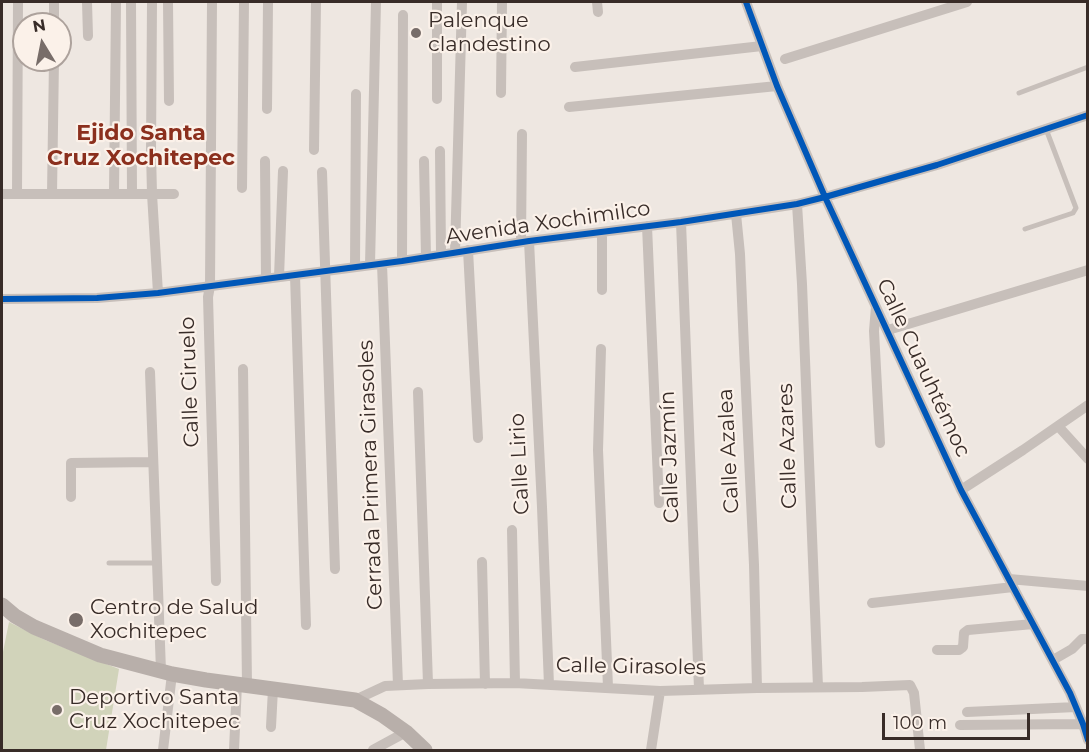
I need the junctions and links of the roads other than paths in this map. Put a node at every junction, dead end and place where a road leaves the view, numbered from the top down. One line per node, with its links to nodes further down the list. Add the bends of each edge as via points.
1 (18, 2): 43 (street)
2 (87, 2): 18 (street)
3 (116, 2): 45 (street)
4 (131, 2): 46 (street)
5 (152, 2): 47 (street)
6 (168, 2): 29 (street)
7 (212, 2): 70 (street, Calle Ciruelo)
8 (244, 2): 41 (street)
9 (268, 2): 31 (street)
10 (316, 2): 35 (street)
11 (376, 2): 63 (street)
12 (437, 2): 28 (street)
13 (462, 2): 58 (street)
14 (502, 2): 25 (street)
15 (746, 2): 19 (street, Calle Cuauhtémoc)
16 (965, 2): 20 (street)
17 (403, 15): 61 (street)
18 (88, 36)
19 (762, 46): 21 (street); 24 (street, Calle Cuauhtémoc)
20 (785, 59)
21 (575, 67)
22 (1088, 67): 26 (lane)
23 (54, 72): 44 (street)
24 (777, 86): 30 (street); 49 (street, Calle Cuauhtémoc)
25 (501, 93)
26 (1019, 93)
27 (356, 94): 64 (street)
28 (437, 99)
29 (169, 100)
30 (569, 106)
31 (267, 109)
32 (1088, 115): 33 (street, Avenida Xochimilco)
33 (1046, 129): 49 (street, Avenida Xochimilco); 54 (lane, via 1076,208 1073,213)
34 (522, 134): 56 (street, Calle Lirio)
35 (314, 150)
36 (440, 151): 59 (street)
37 (265, 161): 69 (street)
38 (424, 161): 60 (street)
39 (283, 171): 68 (street)
40 (322, 172): 66 (street)
41 (242, 188)
42 (2, 194): 43 (street)
43 (17, 194): 44 (street)
44 (52, 194): 45 (street)
45 (114, 194): 46 (street)
46 (132, 194): 47 (street)
47 (152, 195): 48 (street); 72 (street)
48 (174, 195)
49 (825, 197): 50 (street, Avenida Xochimilco); 74 (street, Calle Cuauhtémoc)
50 (797, 204): 51 (street, Avenida Xochimilco); 112 (street, Calle Azares)
51 (736, 214): 52 (street, Avenida Xochimilco); 113 (street, Calle Azalea)
52 (681, 222): 53 (street, Avenida Xochimilco); 115 (street, Calle Jazmín)
53 (647, 226): 55 (street, Avenida Xochimilco); 88 (street)
54 (1025, 229)
55 (602, 232): 56 (street, Avenida Xochimilco); 71 (street)
56 (525, 241): 57 (street, Avenida Xochimilco); 110 (street, Calle Lirio)
57 (468, 250): 58 (street, Avenida Xochimilco); 82 (street)
58 (455, 252): 59 (street, Avenida Xochimilco)
59 (441, 254): 60 (street, Avenida Xochimilco)
60 (426, 257): 61 (street, Avenida Xochimilco)
61 (402, 261): 62 (street, Avenida Xochimilco)
62 (382, 264): 63 (street, Avenida Xochimilco); 109 (street, Cerrada Primera Girasoles)
63 (370, 265): 64 (street, Avenida Xochimilco)
64 (355, 267): 66 (street, Avenida Xochimilco)
65 (1088, 270): 75 (street)
66 (325, 271): 67 (street, Avenida Xochimilco); 93 (street)
67 (295, 275): 68 (street, Avenida Xochimilco); 100 (street)
68 (279, 277): 69 (street, Avenida Xochimilco)
69 (266, 279): 70 (street, Avenida Xochimilco)
70 (210, 286): 72 (street, Avenida Xochimilco); 94 (street, Calle Ciruelo)
71 (602, 290)
72 (158, 293): 73 (street, Avenida Xochimilco)
73 (2, 299)
74 (876, 307): 75 (street, Calle Cuauhtémoc); 83 (street)
75 (888, 330): 86 (street, Calle Cuauhtémoc)
76 (601, 349): 111 (street, via 598,450)
77 (243, 369): 108 (street)
78 (150, 372): 85 (street)
79 (418, 392): 106 (street)
80 (1088, 405): 81 (street)
81 (1058, 426): 84 (street); 86 (street)
82 (478, 438)
83 (880, 443)
84 (1088, 459)
85 (153, 462): 87 (street, via 71,463); 90 (street)
86 (961, 490): 95 (street, Calle Cuauhtémoc)
87 (71, 497)
88 (659, 503)
89 (512, 530): 105 (street)
90 (157, 562): 92 (lane); 104 (street)
91 (482, 562): 107 (street)
92 (109, 563)
93 (335, 569)
94 (216, 581)
95 (1011, 583): 96 (street); 97 (street); 99 (street, Calle Cuauhtémoc)
96 (1088, 586)
97 (872, 603)
98 (2, 607): 104 (street, via 34,627 100,655)
99 (1033, 624): 102 (street, via 968,630 964,633 963,648); 103 (street, Calle Cuauhtémoc)
100 (306, 625)
101 (1088, 639): 103 (street)
102 (937, 650)
103 (1053, 660): 118 (street, Calle Cuauhtémoc)
104 (167, 672): 108 (street); 125 (street)
105 (515, 683): 107 (street, Calle Girasoles); 110 (street, Calle Girasoles)
106 (428, 684): 107 (street, Calle Girasoles); 109 (street, Calle Girasoles)
107 (485, 684)
108 (242, 685): 114 (street); 126 (street)
109 (398, 685): 117 (street, Calle Girasoles, via 385,686)
110 (549, 686): 111 (street, Calle Girasoles)
111 (608, 687): 116 (street, Calle Girasoles)
112 (818, 687): 113 (street, Calle Girasoles); 130 (street, Calle Girasoles, via 910,685)
113 (757, 688): 115 (street, Calle Girasoles)
114 (273, 689): 117 (street); 122 (street)
115 (699, 689): 116 (street, Calle Girasoles)
116 (660, 691): 129 (street)
117 (355, 700): 123 (street)
118 (1076, 707): 119 (street); 120 (street, Calle Cuauhtémoc)
119 (967, 712)
120 (1083, 723): 121 (street); 124 (street, Calle Cuauhtémoc)
121 (960, 725)
122 (271, 727)
123 (406, 732): 127 (street); 128 (street)
124 (1088, 740)
125 (163, 750)
126 (234, 750)
127 (373, 750)
128 (425, 750)
129 (651, 750)
130 (920, 750)

